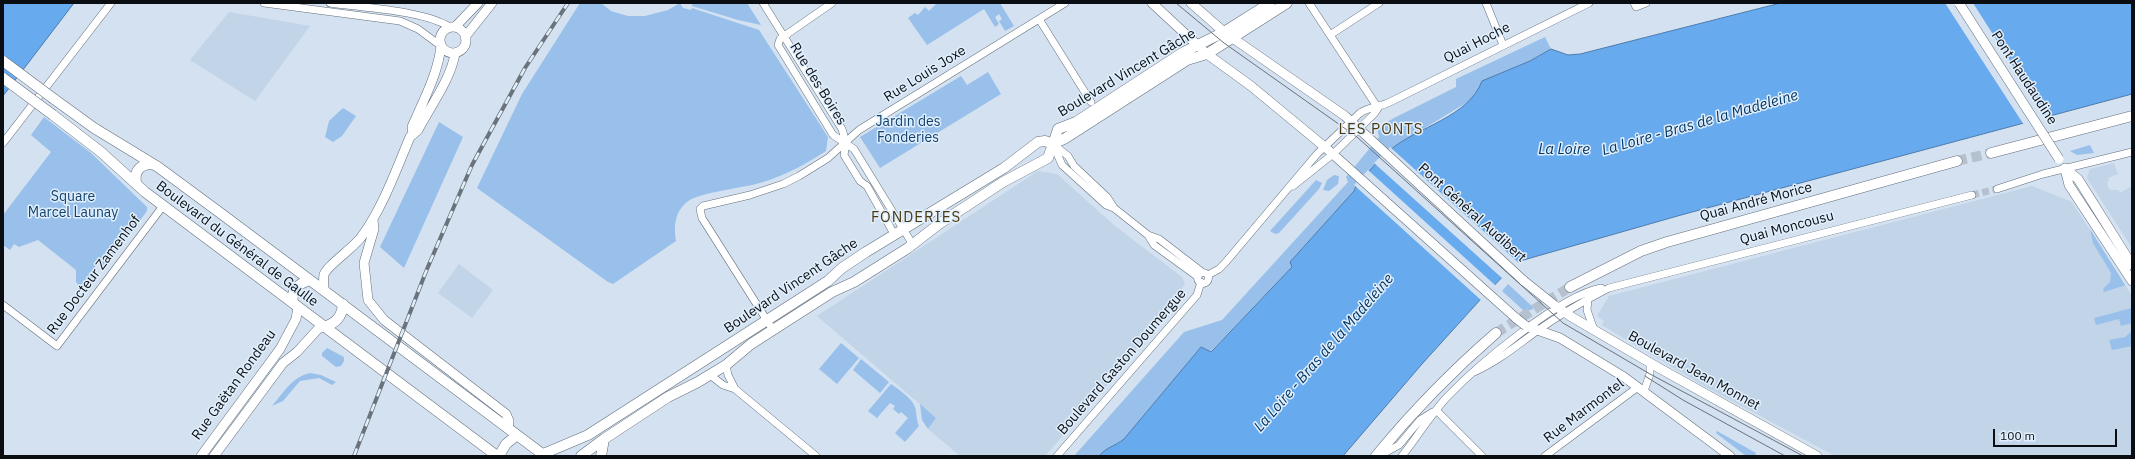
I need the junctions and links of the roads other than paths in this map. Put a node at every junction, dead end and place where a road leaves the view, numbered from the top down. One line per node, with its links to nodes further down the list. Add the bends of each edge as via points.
1 (111, 3): 38 (street)
2 (264, 3): 28 (street, via 400,21 418,29)
3 (330, 3): 21 (street, via 408,14)
4 (478, 3): 21 (main road)
5 (492, 3): 25 (main road)
6 (763, 3): 23 (street, Rue des Boires)
7 (832, 3): 23 (street)
8 (1065, 3): 20 (street, Rue Louis Joxe)
9 (1152, 3): 26 (main road)
10 (1191, 3): 22 (main road, Pont Général Audibert)
11 (1270, 3): 22 (main road)
12 (1286, 3): 22 (main road)
13 (1309, 3): 24 (street)
14 (1379, 3): 24 (street)
15 (1486, 3): 27 (street)
16 (1589, 3): 27 (street, Quai Hoche)
17 (1634, 3): 18 (street, via 1636,7)
18 (1646, 3)
19 (1959, 3): 46 (main road, Pont Haudaudine, bridge)
20 (1039, 19): 33 (street); 39 (street, Rue Louis Joxe, via 859,130)
21 (452, 27): 25 (main road, via 462,30); 28 (main road, via 440,35)
22 (1228, 35): 26 (main road, Boulevard Vincent Gâche); 30 (main road, Boulevard Vincent Gâche); 36 (main road, Pont Général Audibert)
23 (784, 36): 39 (street, Rue des Boires, via 842,129); 39 (street, Rue des Boires, via 778,45 780,50 833,135)
24 (1330, 36): 34 (street)
25 (465, 37): 29 (main road, via 464,47)
26 (1198, 45): 30 (main road); 40 (main road, Boulevard Vincent Gâche, via 1094,111 1058,129)
27 (1504, 45): 34 (street, Quai Hoche)
28 (441, 46): 29 (main road, via 447,52); 37 (main road, via 432,79 412,127)
29 (455, 53): 37 (main road, via 449,72 418,130)
30 (1207, 54): 40 (main road, Boulevard Vincent Gâche, via 1187,60); 41 (main road, via 1251,86)
31 (3, 61): 45 (main road, Boulevard du Général de Gaulle, bridge, via 94,128)
32 (3, 78): 48 (main road, Boulevard du Général de Gaulle, bridge, via 101,152)
33 (1091, 102)
34 (1378, 108): 36 (street, Quai Hoche)
35 (2132, 116): 43 (main road)
36 (1355, 125): 41 (street, Quai Hoche); 69 (main road, Pont Général Audibert, bridge, via 1537,292)
37 (413, 134): 53 (main road)
38 (3, 143)
39 (846, 143): 47 (street, Rue des Boires, via 854,149); 49 (street, Rue des Boires, via 844,154 860,181); 70 (street, Rue Louis Joxe, via 828,158 783,184 703,206 700,209 702,218)
40 (1053, 144): 54 (main road, Boulevard Vincent Gâche, via 1046,141 1038,142 1004,168 930,215); 56 (main road, Boulevard Vincent Gâche, via 1048,158 990,191 939,224); 59 (street, via 1062,165 1106,205 1114,208 1148,235 1154,245)
41 (1329, 151): 59 (street, Boulevard Gaston Doumergue, via 1315,157 1219,269); 72 (main road, bridge, via 1516,319)
42 (2132, 152): 46 (street)
43 (1991, 153)
44 (1957, 161): 62 (main road, Quai André Morice, via 1668,242 1641,251)
45 (153, 164): 48 (main road, Boulevard du Général de Gaulle, via 144,164 138,169); 60 (main road, Boulevard du Général de Gaulle)
46 (2063, 166): 50 (street); 57 (main road, via 2078,179); 61 (main road, via 2069,185)
47 (873, 178): 49 (street); 54 (street, Rue des Boires)
48 (136, 182): 52 (main road, Boulevard du Général de Gaulle, via 141,189)
49 (867, 186): 55 (street, Rue des Boires)
50 (1997, 188)
51 (1972, 195): 63 (street, Quai Moncousu)
52 (164, 206): 67 (main road, Boulevard du Général de Gaulle); 68 (street, Rue Docteur Zamenhof, via 57,346)
53 (373, 220): 58 (main road, via 356,244 330,265); 82 (main road, via 374,230 364,263 368,300 384,320 506,414)
54 (904, 228): 55 (main road, Boulevard Vincent Gâche); 56 (street, Rue des Boires)
55 (894, 234): 70 (main road, Boulevard Vincent Gâche)
56 (913, 245): 73 (main road, Boulevard Vincent Gâche)
57 (2132, 265)
58 (324, 274): 60 (main road); 64 (main road)
59 (1202, 276): 92 (street, Boulevard Gaston Doumergue, via 1197,294)
60 (310, 280): 64 (main road, Boulevard du Général de Gaulle); 67 (main road, via 296,287 292,294)
61 (2132, 281)
62 (1570, 287)
63 (1609, 288): 65 (street, Quai Moncousu); 69 (street, Quai Moncousu, via 1599,288)
64 (324, 290): 66 (main road, Boulevard du Général de Gaulle)
65 (1588, 299): 69 (street, Quai Moncousu, via 1577,307); 74 (street, via 1587,310)
66 (343, 304): 71 (main road, Boulevard du Général de Gaulle, via 338,319); 82 (main road, Boulevard du Général de Gaulle)
67 (295, 305): 71 (main road, Boulevard du Général de Gaulle); 87 (main road, Rue Gaëtan Rondeau, via 296,318 280,349)
68 (3, 306)
69 (1560, 309): 72 (street); 74 (main road, Boulevard Jean Monnet)
70 (766, 321): 73 (street); 85 (main road, Boulevard Vincent Gâche, via 588,435)
71 (324, 327): 88 (main road, Rue Gaëtan Rondeau, via 318,329 283,363); 89 (main road, Boulevard du Général de Gaulle)
72 (1532, 327): 80 (main road, via 1560,338); 81 (street, via 1517,341 1484,361)
73 (773, 330): 77 (main road, Boulevard Vincent Gâche, via 738,353)
74 (1594, 330): 76 (main road, Boulevard Jean Monnet)
75 (1496, 334): 93 (main road, via 1438,385)
76 (1650, 363): 80 (street, Rue Marmontel, via 1648,383); 99 (main road, Boulevard Jean Monnet)
77 (726, 365): 78 (main road, Boulevard Vincent Gâche); 79 (street)
78 (710, 375): 79 (street, via 723,385); 84 (main road, Boulevard Vincent Gâche, via 675,393)
79 (735, 389): 86 (street)
80 (1641, 389): 97 (street, Rue Marmontel); 98 (main road)
81 (1436, 410): 94 (street, via 1420,420 1399,445); 95 (street); 96 (street)
82 (508, 428): 83 (main road, Boulevard du Général de Gaulle)
83 (518, 435): 85 (main road, Boulevard du Général de Gaulle); 89 (main road, via 506,444)
84 (604, 439): 90 (main road, Boulevard Vincent Gâche); 91 (main road)
85 (544, 455)
86 (813, 455)
87 (201, 456)
88 (214, 456)
89 (498, 456)
90 (581, 456)
91 (601, 456)
92 (1057, 456)
93 (1376, 456)
94 (1379, 456)
95 (1402, 456)
96 (1482, 456)
97 (1545, 456)
98 (1730, 456)
99 (1818, 456)

